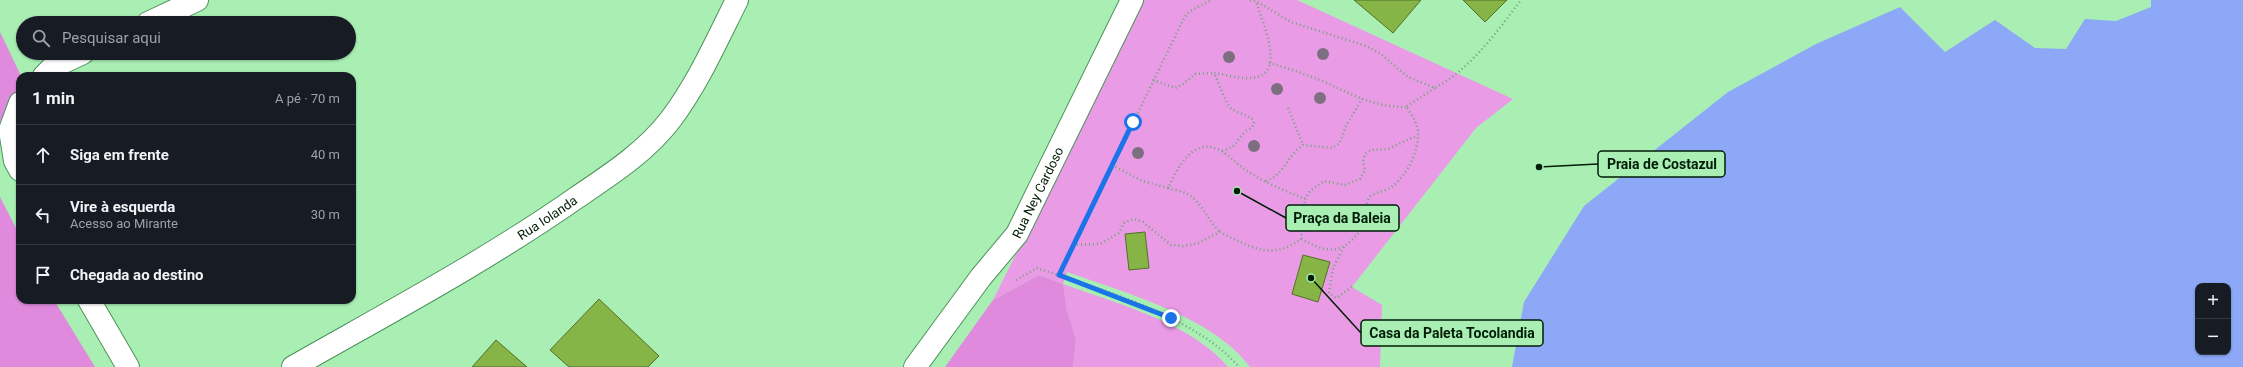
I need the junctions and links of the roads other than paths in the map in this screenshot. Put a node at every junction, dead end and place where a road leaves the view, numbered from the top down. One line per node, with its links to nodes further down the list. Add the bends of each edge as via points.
1 (197, 0): 4 (street)
2 (737, 0): 11 (street, Rua Iolanda, via 698,76 670,119 630,161 546,220)
3 (1132, 0): 12 (street, Rua Ney Cardoso, via 1018,234 981,277)
4 (163, 16)
5 (68, 60): 6 (street)
6 (48, 72)
7 (16, 114): 8 (street, via 10,130)
8 (16, 163)
9 (90, 304): 10 (street)
10 (128, 367)
11 (293, 367)
12 (915, 367)

